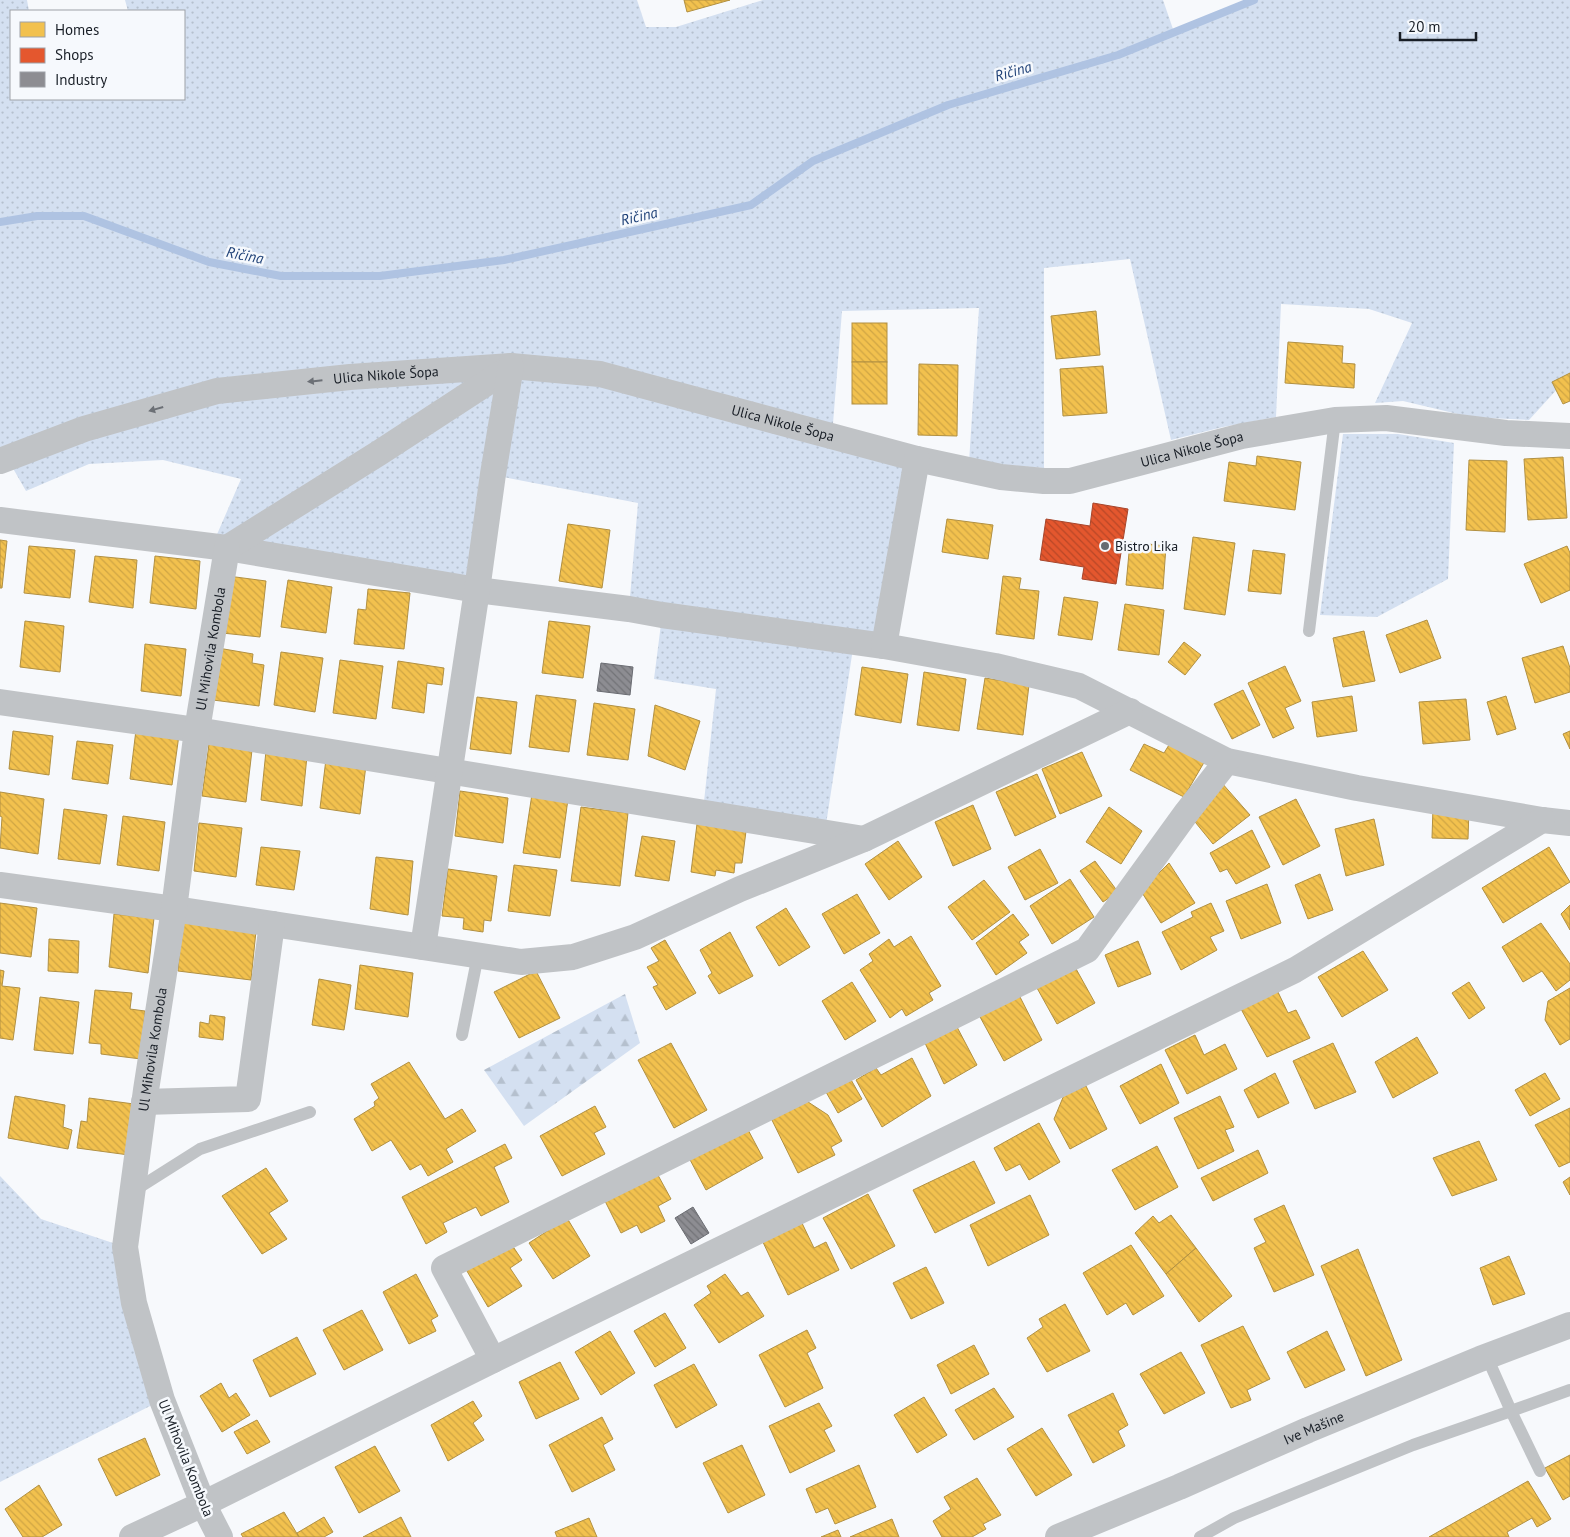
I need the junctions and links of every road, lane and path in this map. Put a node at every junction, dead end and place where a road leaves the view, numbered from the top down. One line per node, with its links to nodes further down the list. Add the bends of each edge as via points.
1 (498, 367): 4 (street, Ulica Nikole Šopa, via 600,374); 5 (street, Ulica Nikole Šopa, one-way to 5, via 350,377 217,391 84,429); 7 (street, via 379,453); 8 (street, via 493,474)
2 (1335, 420): 3 (street, Ulica Nikole Šopa, via 1386,418 1506,433); 4 (street, Ulica Nikole Šopa, via 1242,436 1070,481 1002,477); 9 (lane)
3 (1570, 436)
4 (916, 459): 10 (street)
5 (0, 461)
6 (0, 520): 7 (street)
7 (227, 548): 8 (street); 13 (street, Ul Mihovila Kombola)
8 (477, 590): 10 (street); 15 (street)
9 (1309, 631)
10 (884, 646): 12 (street, via 995,666 1079,686)
11 (0, 702): 13 (street)
12 (1130, 711): 14 (street); 18 (street)
13 (197, 730): 15 (street); 20 (street, Ul Mihovila Kombola)
14 (1227, 761): 16 (street, via 1357,788); 30 (street, via 1087,950 444,1268)
15 (450, 771): 18 (street); 22 (street)
16 (1542, 820): 17 (street); 30 (street, via 1295,970)
17 (1570, 823)
18 (864, 839): 23 (street, via 635,938 573,957 521,962)
19 (0, 885): 20 (street)
20 (174, 909): 21 (street); 25 (street, Ul Mihovila Kombola)
21 (272, 924): 22 (street); 25 (street, via 248,1099)
22 (423, 947): 23 (street)
23 (478, 955): 24 (lane)
24 (462, 1035)
25 (144, 1102): 27 (street, Ul Mihovila Kombola)
26 (310, 1112): 27 (lane, via 200,1149)
27 (132, 1192): 34 (street, Ul Mihovila Kombola, via 125,1247 134,1303 162,1400)
28 (1570, 1325): 29 (street, Ive Mašine)
29 (1487, 1357): 32 (lane); 37 (street, Ive Mašine)
30 (493, 1360): 34 (street)
31 (1570, 1390): 32 (lane)
32 (1511, 1411): 33 (lane); 38 (lane, via 1396,1452 1234,1518)
33 (1540, 1471)
34 (203, 1504): 35 (street); 36 (street, Ul Mihovila Kombola)
35 (132, 1537)
36 (220, 1537)
37 (1058, 1537)
38 (1200, 1537)

